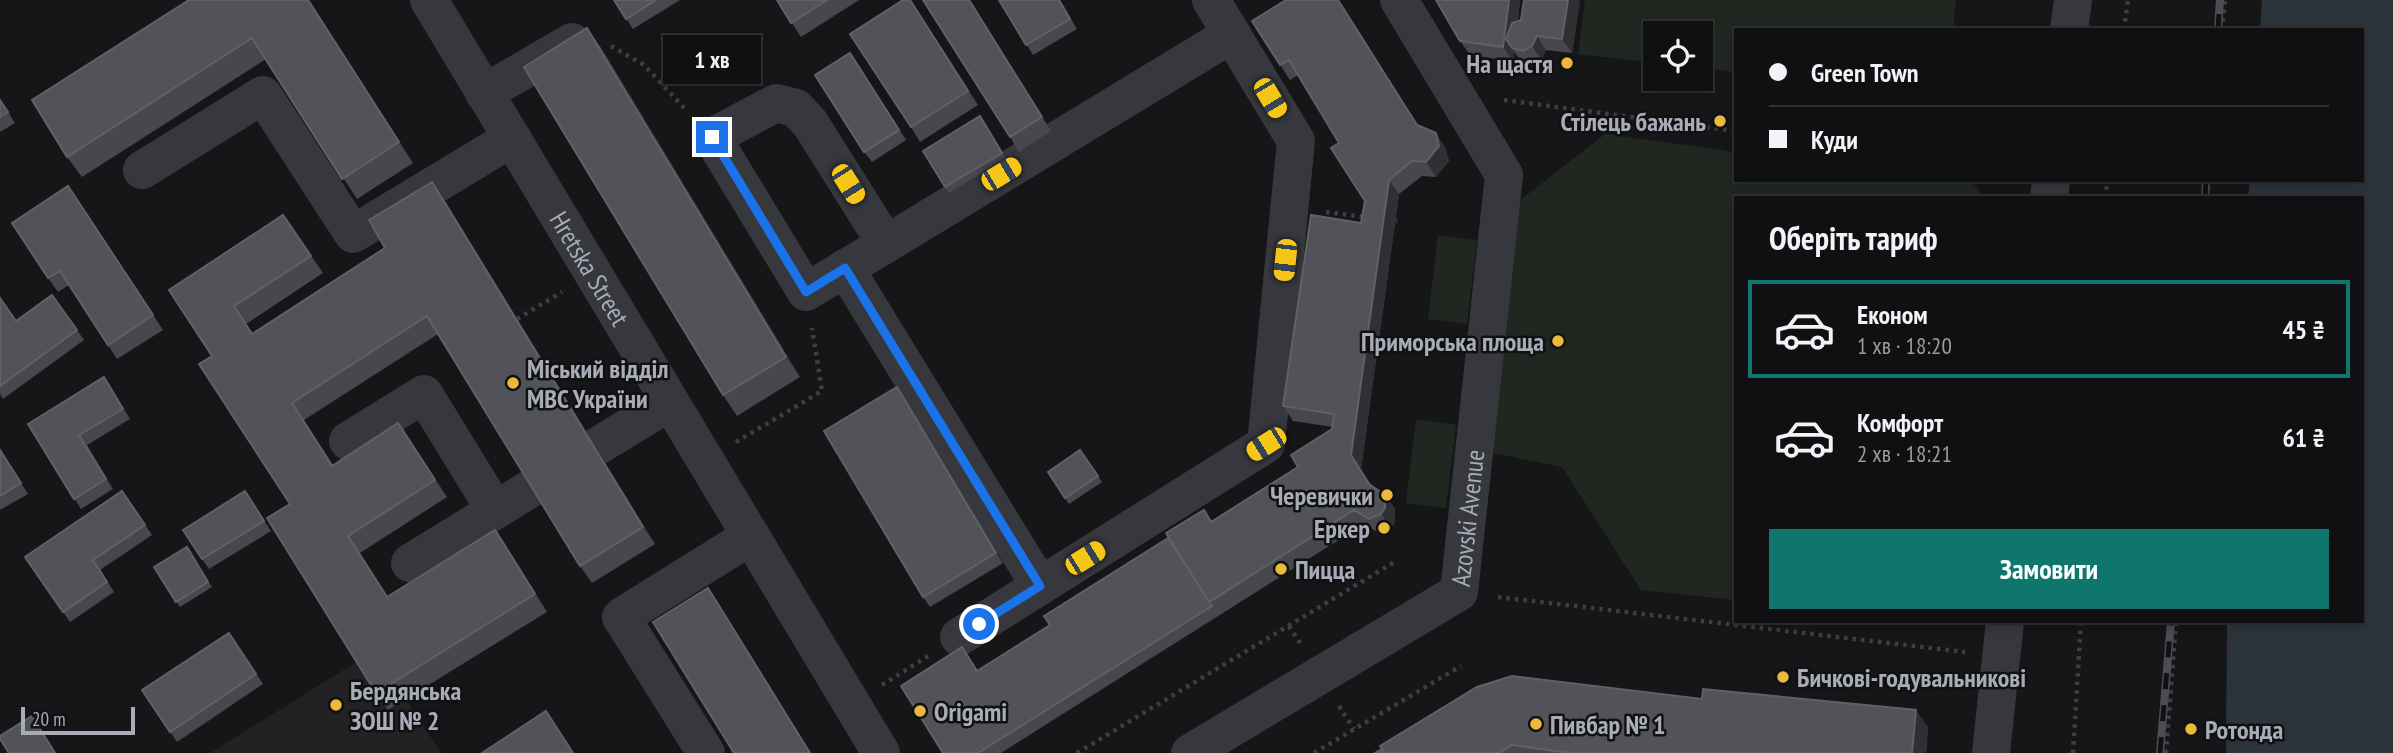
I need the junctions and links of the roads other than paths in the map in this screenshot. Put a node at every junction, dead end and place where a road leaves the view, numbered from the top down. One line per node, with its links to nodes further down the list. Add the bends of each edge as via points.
1 (429, 0): 8 (street, Hretska Street)
2 (1211, 0): 7 (street)
3 (1399, 0): 25 (street, Azovski Avenue, via 1504,175 1459,592)
4 (2073, 0): 5 (street)
5 (2069, 28)
6 (589, 32): 8 (street)
7 (1232, 34): 11 (street); 20 (street, via 1296,141 1266,444)
8 (484, 93): 9 (street, Hretska Street)
9 (512, 138): 10 (street, via 353,234 263,95); 13 (street, Hretska Street)
10 (142, 170)
11 (886, 244): 12 (street); 12 (street, via 796,108 776,103 712,137 806,292)
12 (845, 268): 20 (street)
13 (670, 402): 15 (street); 18 (street, Hretska Street)
14 (348, 441): 17 (street, via 424,394)
15 (596, 447)
16 (533, 487): 17 (street)
17 (495, 510): 19 (street)
18 (751, 536): 23 (street, via 621,617); 24 (street, Hretska Street)
19 (410, 563)
20 (1040, 586): 21 (street)
21 (959, 637)
22 (2003, 639): 26 (street)
23 (706, 753)
24 (881, 753)
25 (1190, 753)
26 (1991, 753)

